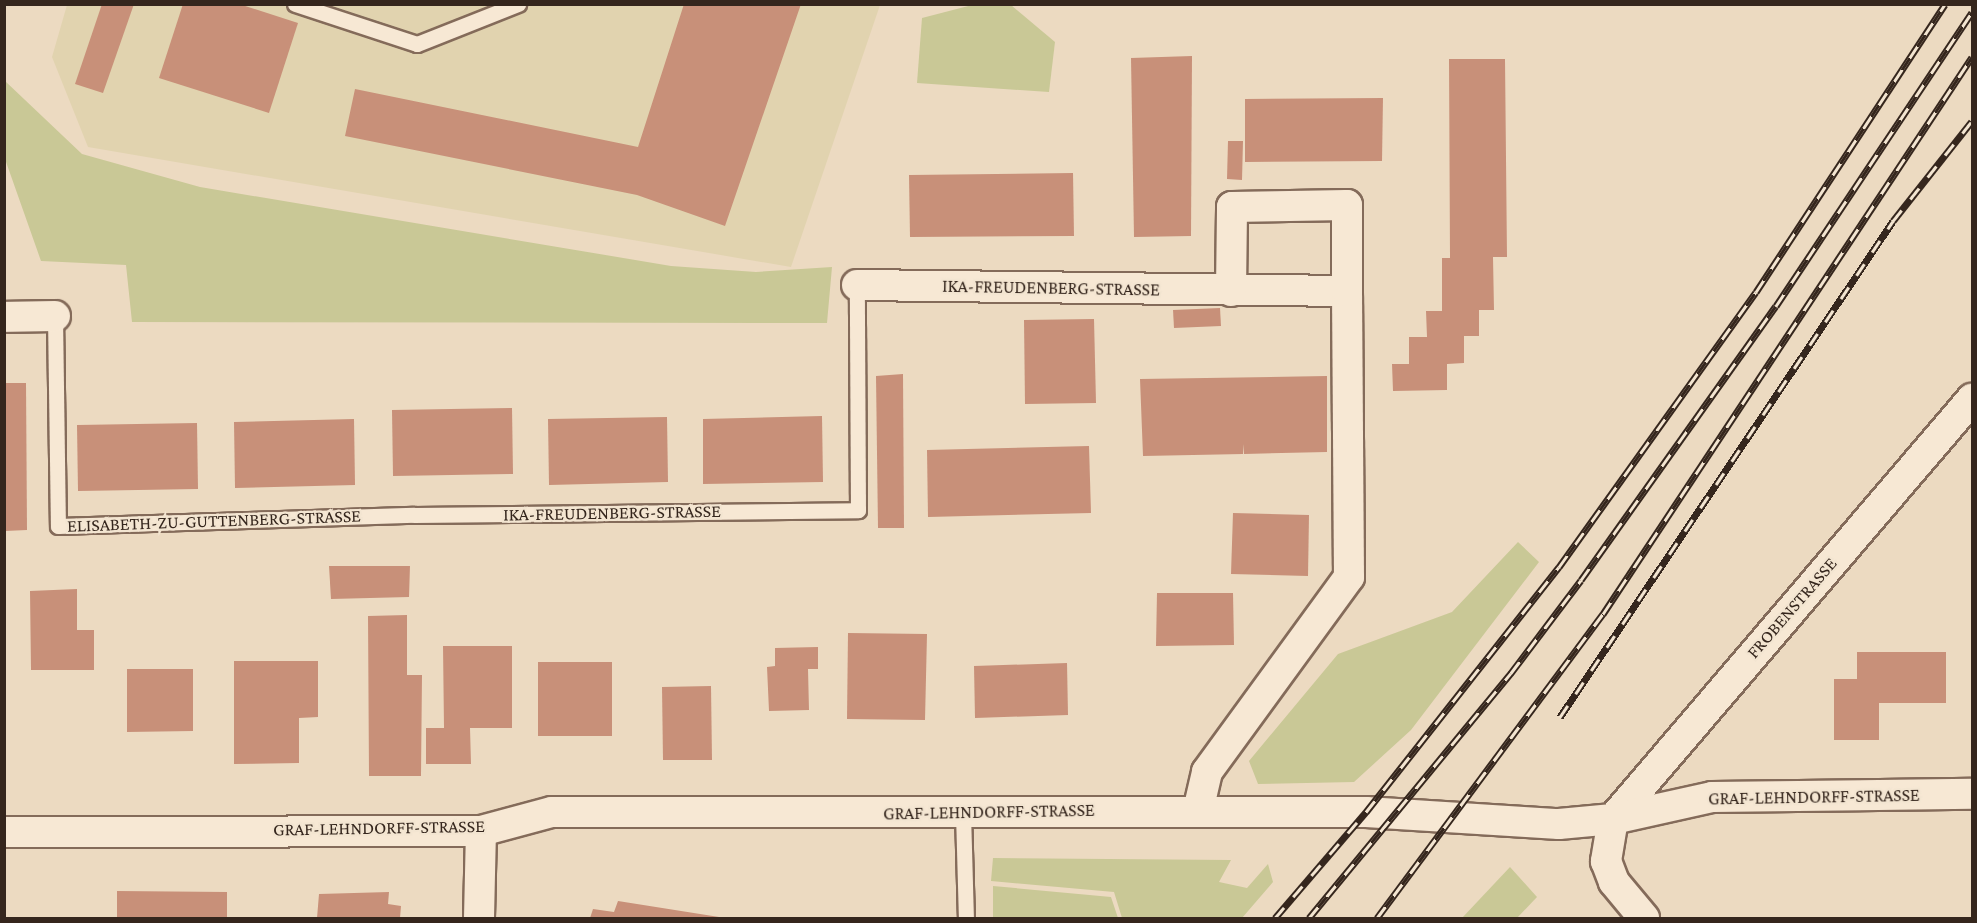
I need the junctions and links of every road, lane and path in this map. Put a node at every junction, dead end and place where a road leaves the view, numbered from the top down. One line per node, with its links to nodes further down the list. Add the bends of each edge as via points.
1 (296, 4): 2 (lane, via 417,44)
2 (518, 4)
3 (857, 285): 4 (street, IKA-FREUDENBERG-STRASSE); 9 (lane, IKA-FREUDENBERG-STRASSE, via 858,510)
4 (1231, 291): 5 (street, IKA-FREUDENBERG-STRASSE); 5 (street, via 1232,207 1347,205)
5 (1347, 291): 11 (street, via 1348,577 1207,772)
6 (55, 316): 7 (street, ELISABETH-ZU-GUTTENBERG-STRASSE); 9 (lane, ELISABETH-ZU-GUTTENBERG-STRASSE, via 58,526)
7 (4, 317)
8 (1972, 399): 13 (street, FROBENSTRASSE)
9 (414, 515)
10 (1972, 794): 13 (street, GRAF-LEHNDORFF-STRASSE, via 1712,797)
11 (1198, 811): 12 (street, GRAF-LEHNDORFF-STRASSE); 13 (street, GRAF-LEHNDORFF-STRASSE, via 1366,812 1559,824)
12 (963, 813): 14 (street, GRAF-LEHNDORFF-STRASSE, via 552,812); 18 (lane)
13 (1613, 819): 16 (street, via 1606,861 1614,882)
14 (481, 831): 15 (street, GRAF-LEHNDORFF-STRASSE); 17 (street)
15 (4, 832)
16 (1637, 916)
17 (479, 918)
18 (966, 918)

